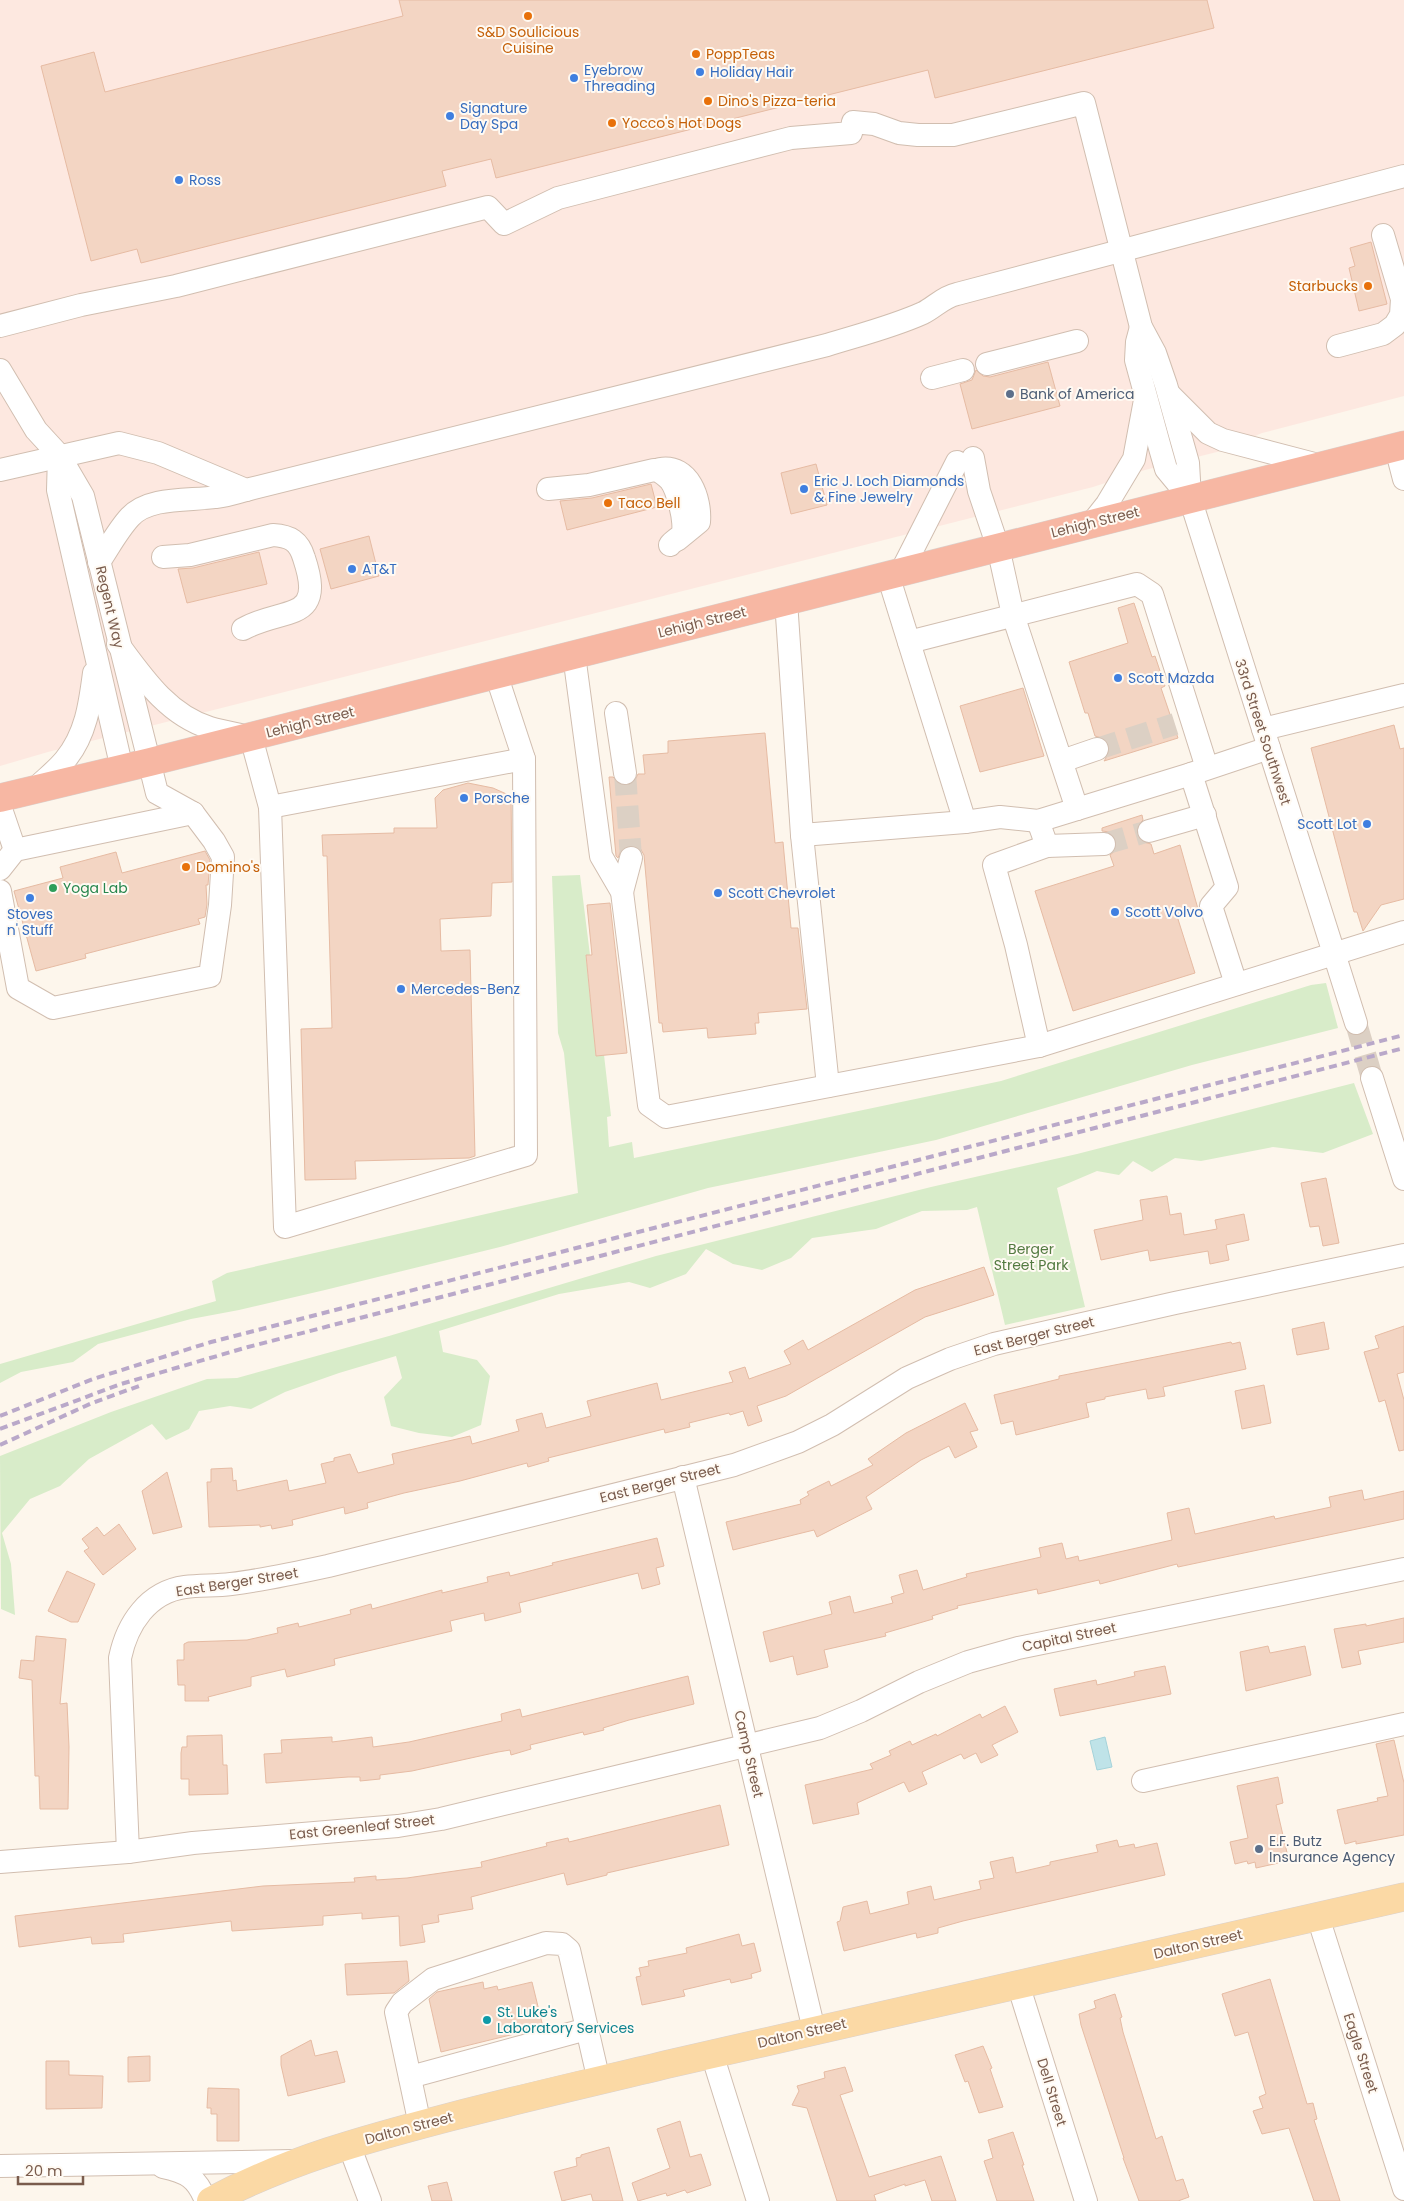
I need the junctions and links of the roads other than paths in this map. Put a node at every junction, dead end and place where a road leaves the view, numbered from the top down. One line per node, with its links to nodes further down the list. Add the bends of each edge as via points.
1 (1404, 176): 3 (street)
2 (1383, 235): 6 (street, via 1402,299 1401,315 1383,334)
3 (1122, 251): 4 (street, 33rd Street Southwest, via 1084,103 952,134 909,134 853,122 851,134 791,138 558,198 504,224 488,207 176,286); 11 (street, 33rd Street Southwest, via 1141,327 1155,353); 18 (street, via 951,295 924,312 893,325 827,345)
4 (0, 326)
5 (1077, 341): 7 (street)
6 (1338, 346)
7 (987, 364)
8 (0, 370): 13 (street, via 36,430)
9 (963, 370): 10 (street)
10 (932, 378)
11 (1157, 395): 14 (street, via 1208,433 1223,440); 19 (street, 33rd Street Southwest, via 1188,463); 20 (street, via 1134,459)
12 (1400, 446): 14 (highway, Lehigh Street); 16 (street)
13 (59, 456): 15 (street); 18 (street, via 100,446 127,444 158,452); 24 (street, Regent Way, via 83,496); 32 (street, Regent Way, via 58,490)
14 (1322, 466): 19 (highway, Lehigh Street)
15 (0, 470)
16 (1404, 479)
17 (548, 488): 21 (street, via 589,485 661,471 671,482 678,498 684,524 682,533)
18 (246, 490): 24 (street, via 219,497 176,499 148,506 131,516)
19 (1190, 498): 20 (highway, Lehigh Street); 37 (street, 33rd Street Southwest)
20 (1092, 523): 22 (highway, Lehigh Street)
21 (670, 545)
22 (998, 547): 25 (highway, Lehigh Street); 25 (street, via 965,460); 27 (street)
23 (163, 557): 28 (street, via 190,555 273,535 285,535 294,540 302,550 311,584 305,606)
24 (99, 562): 30 (street, Regent Way)
25 (895, 573): 26 (highway, Lehigh Street); 29 (street)
26 (786, 601): 31 (highway, Lehigh Street); 55 (street)
27 (1013, 615): 29 (street); 40 (street); 43 (street, via 1137,584 1152,594 1183,721)
28 (243, 629)
29 (909, 642): 53 (street)
30 (118, 644): 36 (street, via 154,691 180,715 209,728); 41 (street, Regent Way)
31 (574, 655): 33 (highway, Lehigh Street); 62 (street, via 601,856)
32 (95, 659): 42 (street, Regent Way); 45 (street, via 86,722 77,743 65,760)
33 (496, 674): 36 (highway, Lehigh Street); 39 (street)
34 (1404, 694): 37 (street)
35 (616, 713): 44 (street)
36 (251, 737): 41 (highway, Lehigh Street); 48 (street)
37 (1266, 739): 43 (street); 64 (street, 33rd Street Southwest)
38 (1097, 749): 40 (street)
39 (524, 759): 48 (street); 48 (street, via 526,1156 285,1227)
40 (1062, 761): 49 (street)
41 (150, 762): 42 (highway, Lehigh Street); 50 (street, Regent Way, via 157,793)
42 (122, 769): 45 (highway, Lehigh Street)
43 (1199, 771): 49 (street); 51 (street)
44 (625, 774)
45 (34, 790): 46 (highway, Lehigh Street)
46 (0, 798)
47 (0, 806): 58 (street)
48 (270, 807)
49 (1077, 808): 52 (street)
50 (193, 813): 58 (street); 61 (street, via 223,857 210,976 53,1008 18,988)
51 (1205, 815): 54 (street); 65 (street, via 1227,887 1211,906)
52 (1038, 821): 53 (street, via 1000,816); 57 (street)
53 (965, 822): 55 (street)
54 (1149, 831)
55 (802, 835): 69 (street)
56 (1104, 844): 57 (street)
57 (1047, 846): 67 (street, via 994,865)
58 (15, 850): 60 (street)
59 (631, 858): 62 (street)
60 (0, 869)
61 (0, 891)
62 (622, 892): 69 (street, via 649,1105 666,1117)
63 (1404, 932): 64 (street)
64 (1333, 954): 65 (street); 66 (street, 33rd Street Southwest)
65 (1236, 984): 67 (street)
66 (1356, 1023)
67 (1039, 1046): 69 (street)
68 (1372, 1078): 70 (street)
69 (828, 1086)
70 (1404, 1179)
71 (1404, 1255): 72 (street, East Berger Street, via 994,1344 907,1378 832,1425 798,1442 763,1456)
72 (683, 1477): 75 (street, Camp Street); 77 (street, East Berger Street, via 279,1577 183,1588 163,1594 133,1620 120,1658)
73 (1404, 1570): 75 (street, Capital Street, via 1018,1648 919,1682 820,1728)
74 (1404, 1724): 76 (street)
75 (747, 1746): 77 (street, East Greenleaf Street, via 432,1821); 83 (street, Camp Street)
76 (1143, 1781)
77 (128, 1852): 78 (street, East Greenleaf Street)
78 (0, 1862)
79 (1404, 1897): 80 (main road, Dalton Street)
80 (1318, 1917): 81 (main road, Dalton Street); 92 (street, Eagle Street)
81 (1018, 1984): 83 (main road, Dalton Street); 97 (street, Dell Street)
82 (587, 2029): 85 (street); 85 (street, via 569,1950 562,1944 546,1943 433,1979 402,2003 396,2012); 86 (street)
83 (814, 2030): 84 (main road, Dalton Street)
84 (712, 2054): 86 (main road, Dalton Street); 96 (street)
85 (410, 2077): 87 (street)
86 (599, 2081): 87 (main road, Dalton Street)
87 (420, 2125): 88 (main road, Dalton Street)
88 (349, 2145): 89 (main road, Dalton Street); 95 (street)
89 (298, 2161): 90 (street); 94 (main road, Dalton Street)
90 (137, 2163): 91 (street); 93 (street, via 176,2170 194,2179)
91 (0, 2166)
92 (1404, 2189)
93 (206, 2201)
94 (211, 2201)
95 (370, 2201)
96 (758, 2201)
97 (1086, 2201)

